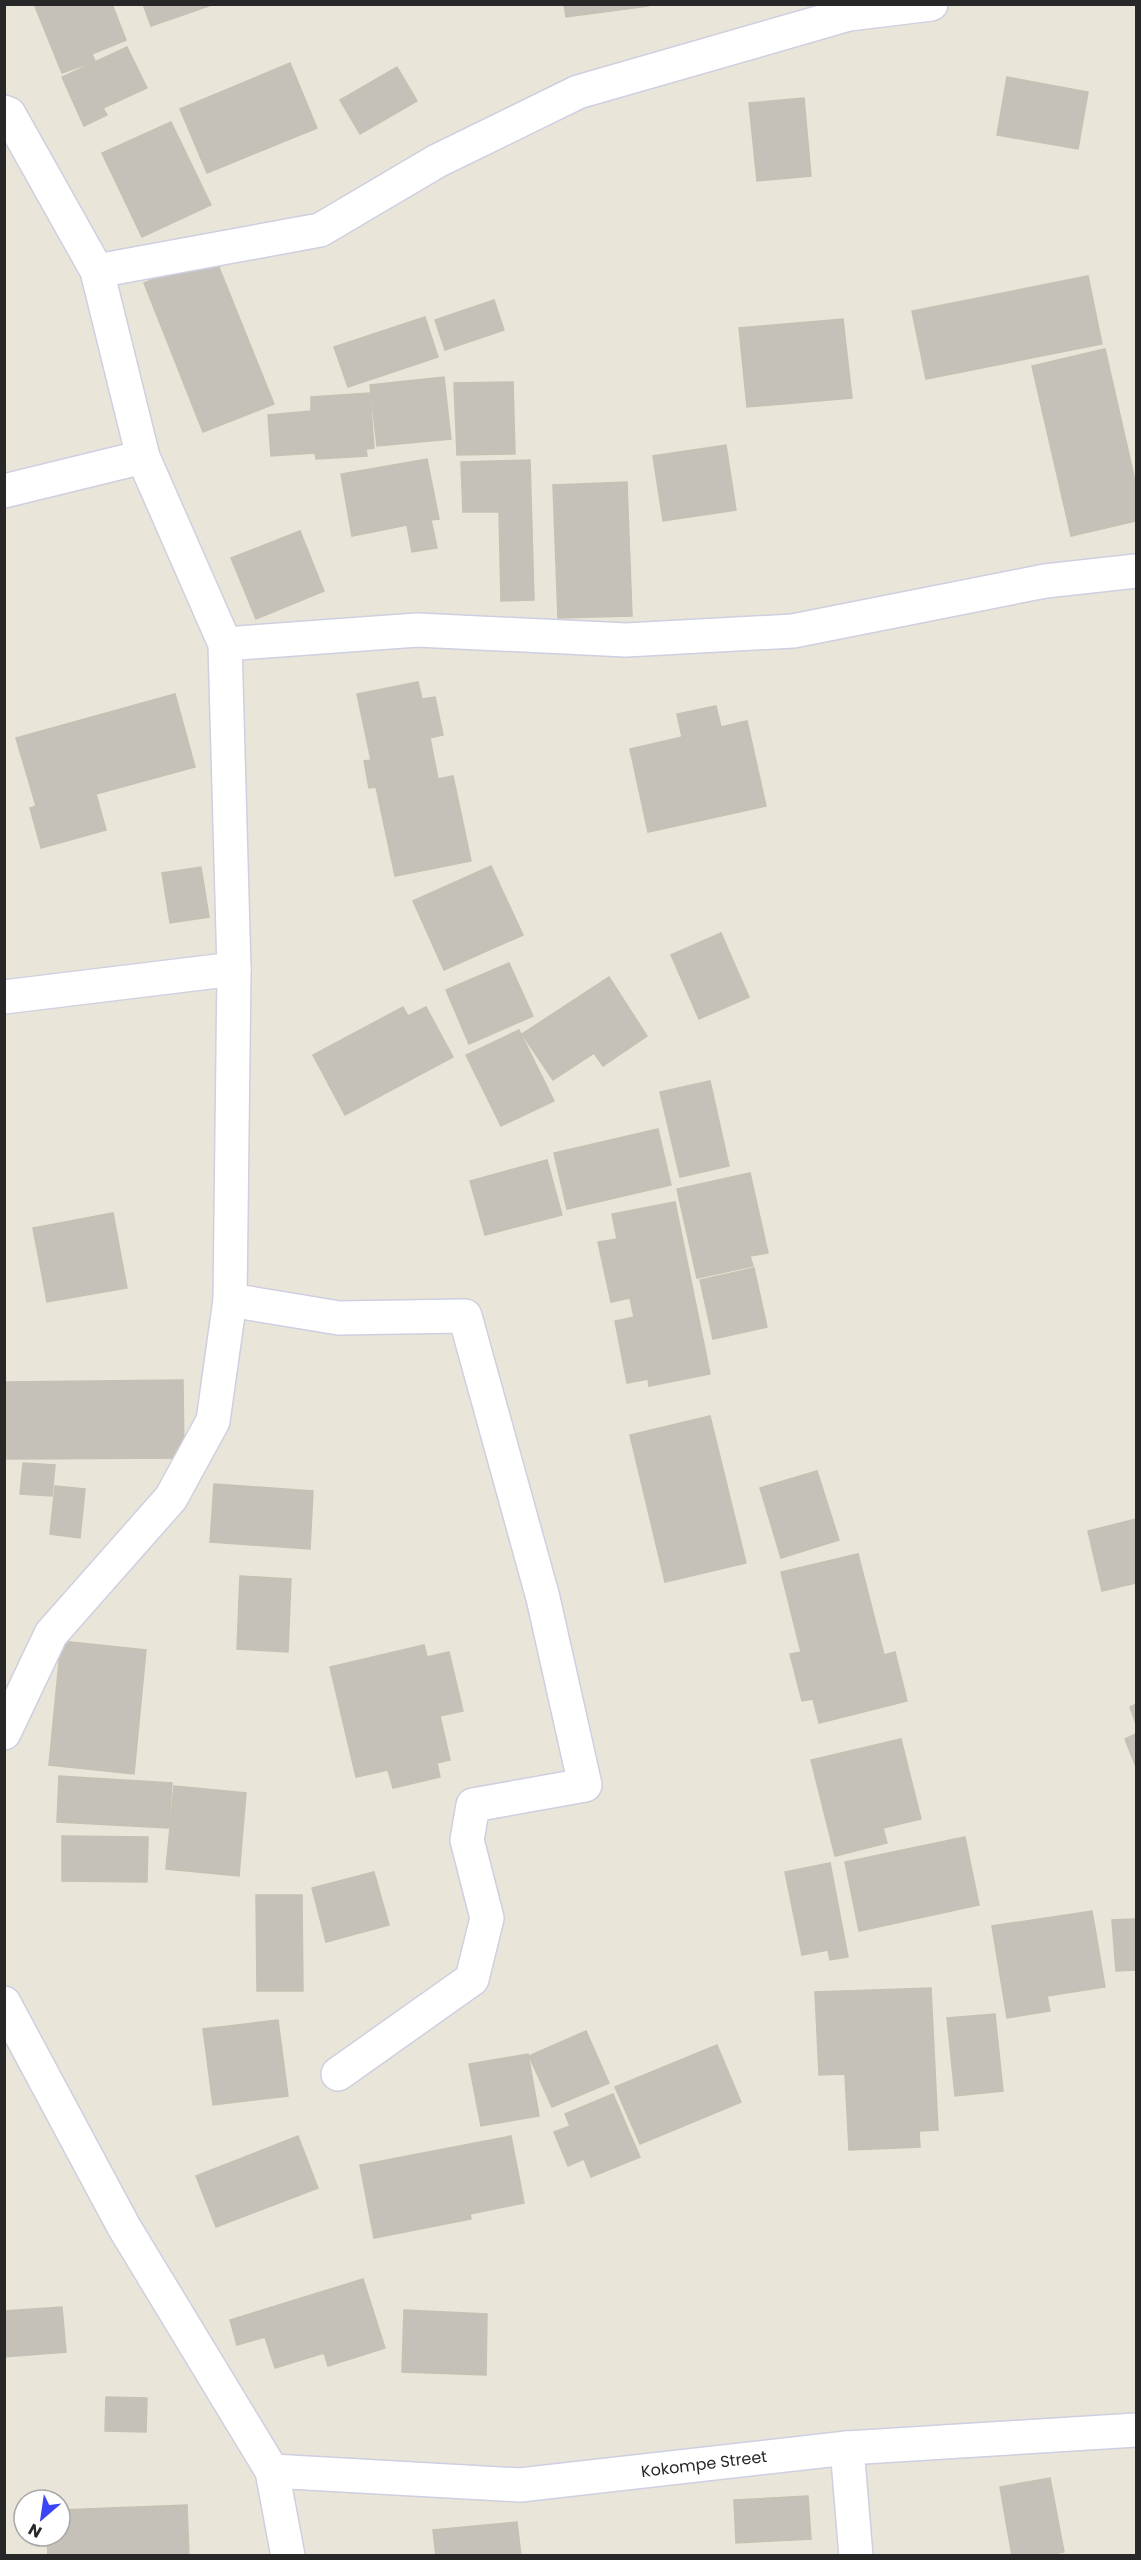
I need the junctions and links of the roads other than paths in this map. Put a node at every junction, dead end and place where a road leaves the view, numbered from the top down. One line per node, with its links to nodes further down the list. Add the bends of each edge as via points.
1 (931, 4): 2 (street)
2 (848, 9): 4 (street, via 578,92 437,161 321,230)
3 (4, 112): 4 (street, via 9,114)
4 (97, 271): 5 (street)
5 (143, 457): 6 (street); 8 (street)
6 (4, 491)
7 (1137, 571): 8 (street, via 1045,581 793,631 626,640 417,630)
8 (225, 644): 9 (street)
9 (234, 969): 10 (street); 11 (street)
10 (4, 997)
11 (230, 1300): 12 (street, via 213,1420 171,1498 51,1634); 14 (street, via 339,1318 465,1316 543,1598 585,1785 473,1805 466,1840 487,1918 472,1979)
12 (4, 1732)
13 (4, 2003): 17 (street, via 124,2227)
14 (338, 2074)
15 (1137, 2430): 16 (street, Kokompe Street)
16 (847, 2448): 17 (street, Kokompe Street, via 520,2485); 19 (street)
17 (272, 2471): 18 (street)
18 (288, 2556)
19 (856, 2556)

